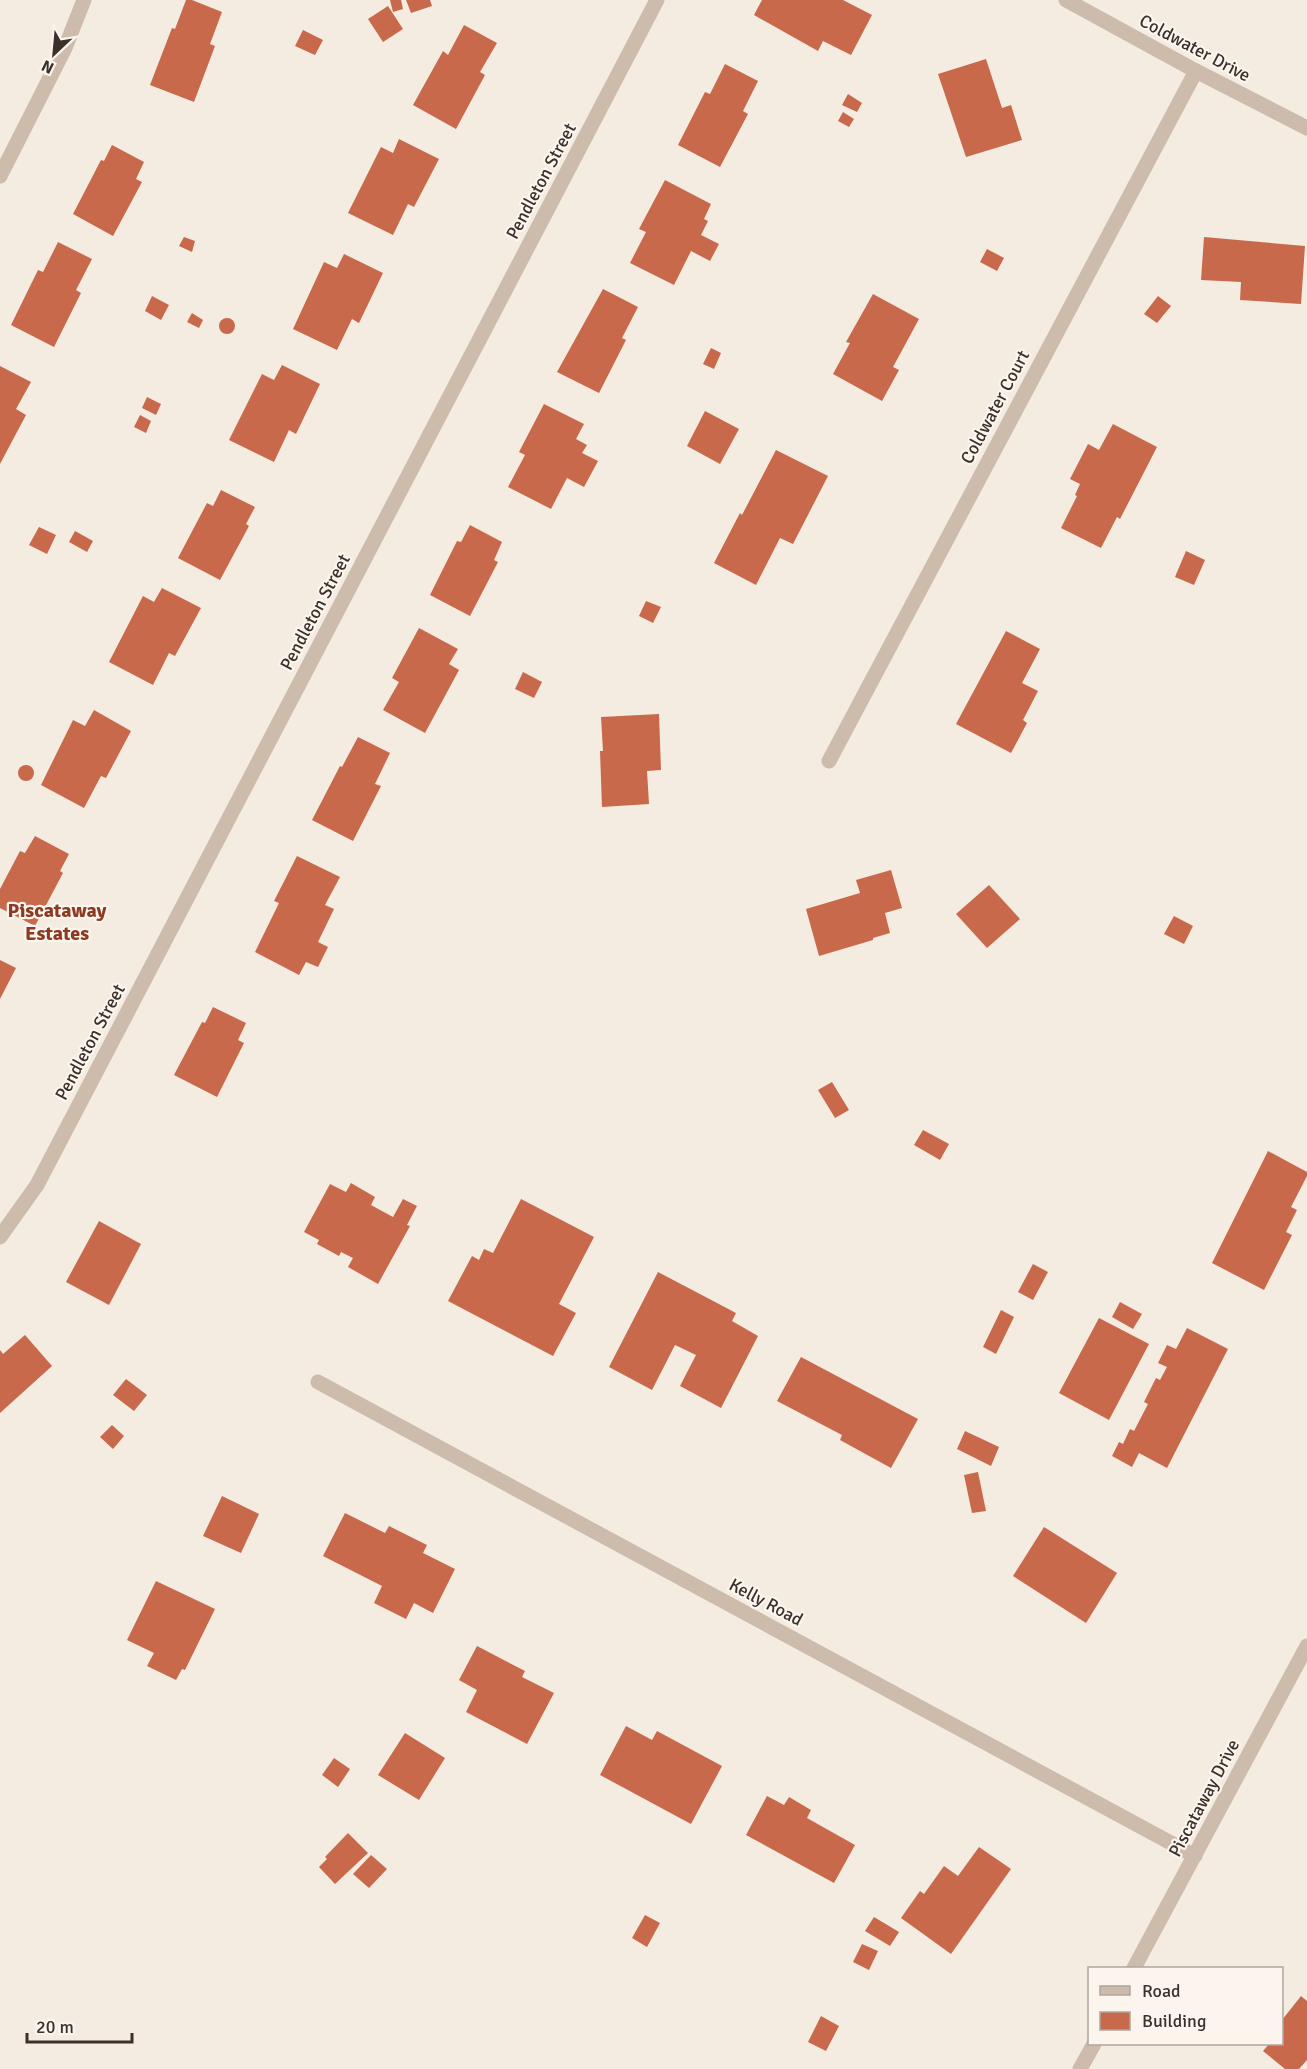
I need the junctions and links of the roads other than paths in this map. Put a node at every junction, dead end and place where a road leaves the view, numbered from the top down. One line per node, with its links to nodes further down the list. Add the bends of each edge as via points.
1 (84, 0): 6 (street, via 65,48)
2 (657, 0): 8 (street, Pendleton Street, via 38,1185)
3 (1066, 0): 4 (street, Coldwater Drive)
4 (1196, 71): 5 (street, Coldwater Drive); 7 (street, Coldwater Court)
5 (1307, 128)
6 (0, 176)
7 (828, 761)
8 (0, 1237)
9 (318, 1382): 11 (street, Kelly Road)
10 (1307, 1646): 11 (street, Piscataway Drive)
11 (1195, 1856): 12 (street, Piscataway Drive)
12 (1135, 1967)
13 (1093, 2045): 14 (street)
14 (1080, 2069)

